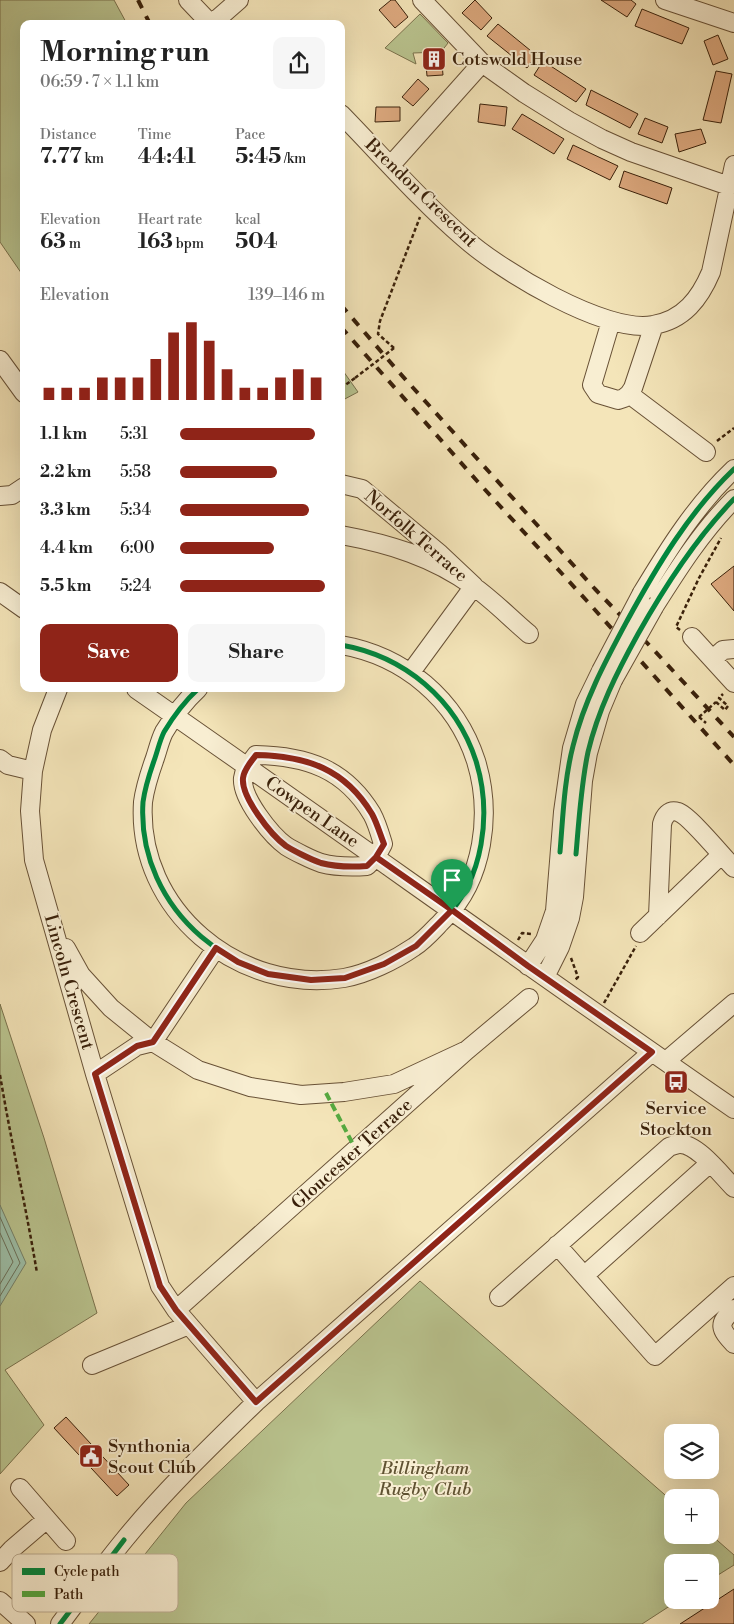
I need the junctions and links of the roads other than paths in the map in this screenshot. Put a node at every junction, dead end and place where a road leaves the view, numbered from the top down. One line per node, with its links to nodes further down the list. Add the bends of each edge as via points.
1 (188, 0): 5 (street)
2 (239, 0): 6 (street)
3 (422, 0): 8 (street)
4 (665, 0): 7 (street)
5 (207, 20)
6 (216, 20)
7 (734, 23)
8 (482, 63): 10 (street); 12 (street, via 524,93 602,139)
9 (345, 118): 10 (street, Brendon Crescent)
10 (391, 165): 13 (street, Brendon Crescent, via 464,239 505,269 553,296)
11 (734, 165): 12 (street, Brendon Crescent)
12 (729, 186): 14 (street, Brendon Crescent, via 711,272 705,286 695,303 682,313)
13 (611, 321): 14 (street, Brendon Crescent, via 630,326); 17 (street, via 592,385 598,394 618,400)
14 (654, 325): 17 (street)
15 (0, 360): 16 (street)
16 (20, 388)
17 (629, 394): 18 (street)
18 (704, 453)
19 (734, 469): 34 (street, bridge, via 677,536 642,593)
20 (345, 485): 25 (street, Norfolk Terrace, via 362,489)
21 (20, 490): 22 (street, via 12,495)
22 (0, 496)
23 (734, 499): 34 (street, bridge, via 682,561)
24 (345, 537): 25 (street, via 397,547 442,566)
25 (474, 586): 28 (street); 33 (street, Norfolk Terrace)
26 (0, 592): 27 (street)
27 (20, 606)
28 (529, 634)
29 (692, 637): 32 (street)
30 (345, 646): 33 (street, via 376,654)
31 (734, 649): 32 (street, via 723,650)
32 (713, 659): 35 (street)
33 (412, 672): 46 (street, via 456,720 472,747 479,773 483,799 479,854 472,876)
34 (607, 676): 51 (street, via 585,704 572,748 554,911 545,940); 52 (street, via 583,781 570,918)
35 (734, 682)
36 (57, 692): 42 (street, Lincoln Crescent, via 42,730)
37 (140, 692): 39 (street, Cowpen Lane)
38 (196, 692): 39 (street)
39 (176, 716): 41 (street, Cowpen Lane); 50 (street, via 164,732 150,772 144,801 145,836 154,870 170,903 193,930)
40 (0, 759): 42 (street, via 8,765)
41 (247, 767): 44 (street, Cowpen Lane); 44 (street, Cowpen Lane, via 243,779 248,797 261,820 286,846 321,862 347,867 367,866); 44 (street, Cowpen Lane, via 256,755 282,755 328,770 353,788 372,815 384,844)
42 (33, 770): 48 (street, Lincoln Crescent, via 30,811 34,860)
43 (721, 854): 45 (street); 47 (street); 47 (street, via 688,818 678,812 669,812 662,824)
44 (376, 857): 46 (street, Cowpen Lane)
45 (734, 868)
46 (452, 910): 50 (street, via 416,946 384,964 345,978 311,980 268,974 238,962); 51 (street, Cowpen Lane)
47 (658, 916): 49 (street)
48 (53, 926): 55 (street, via 81,975 111,1008); 58 (street, Lincoln Crescent)
49 (640, 933)
50 (216, 948): 55 (street)
51 (528, 966): 52 (street, Cowpen Lane)
52 (545, 977): 57 (street, Cowpen Lane)
53 (529, 998): 56 (street, Gloucester Terrace)
54 (734, 1003): 57 (street)
55 (153, 1042): 58 (street, via 137,1046); 59 (street, via 198,1070 250,1087 301,1095)
56 (467, 1050): 59 (street); 60 (street, Gloucester Terrace)
57 (659, 1057): 61 (street, Cowpen Lane); 73 (street)
58 (95, 1074): 69 (street, Lincoln Crescent, via 160,1286)
59 (394, 1084): 60 (street)
60 (406, 1106): 69 (street, Gloucester Terrace)
61 (734, 1109)
62 (710, 1163): 63 (street); 64 (street, via 689,1146 669,1147); 65 (street)
63 (734, 1188)
64 (558, 1245): 65 (street); 67 (street)
65 (586, 1276): 66 (street, via 655,1356)
66 (734, 1286)
67 (499, 1297)
68 (734, 1309): 71 (street, via 722,1324 723,1332)
69 (176, 1310): 70 (street, Lincoln Crescent)
70 (189, 1325): 72 (street); 73 (street, Lincoln Crescent)
71 (734, 1344)
72 (90, 1366)
73 (256, 1402): 77 (street, via 163,1496)
74 (20, 1488): 75 (street)
75 (47, 1519): 76 (street); 78 (street)
76 (66, 1541)
77 (113, 1554)
78 (0, 1562)
79 (0, 1601): 81 (street)
80 (12, 1612): 83 (street)
81 (12, 1612)
82 (69, 1612): 84 (street)
83 (26, 1624)
84 (60, 1624)

